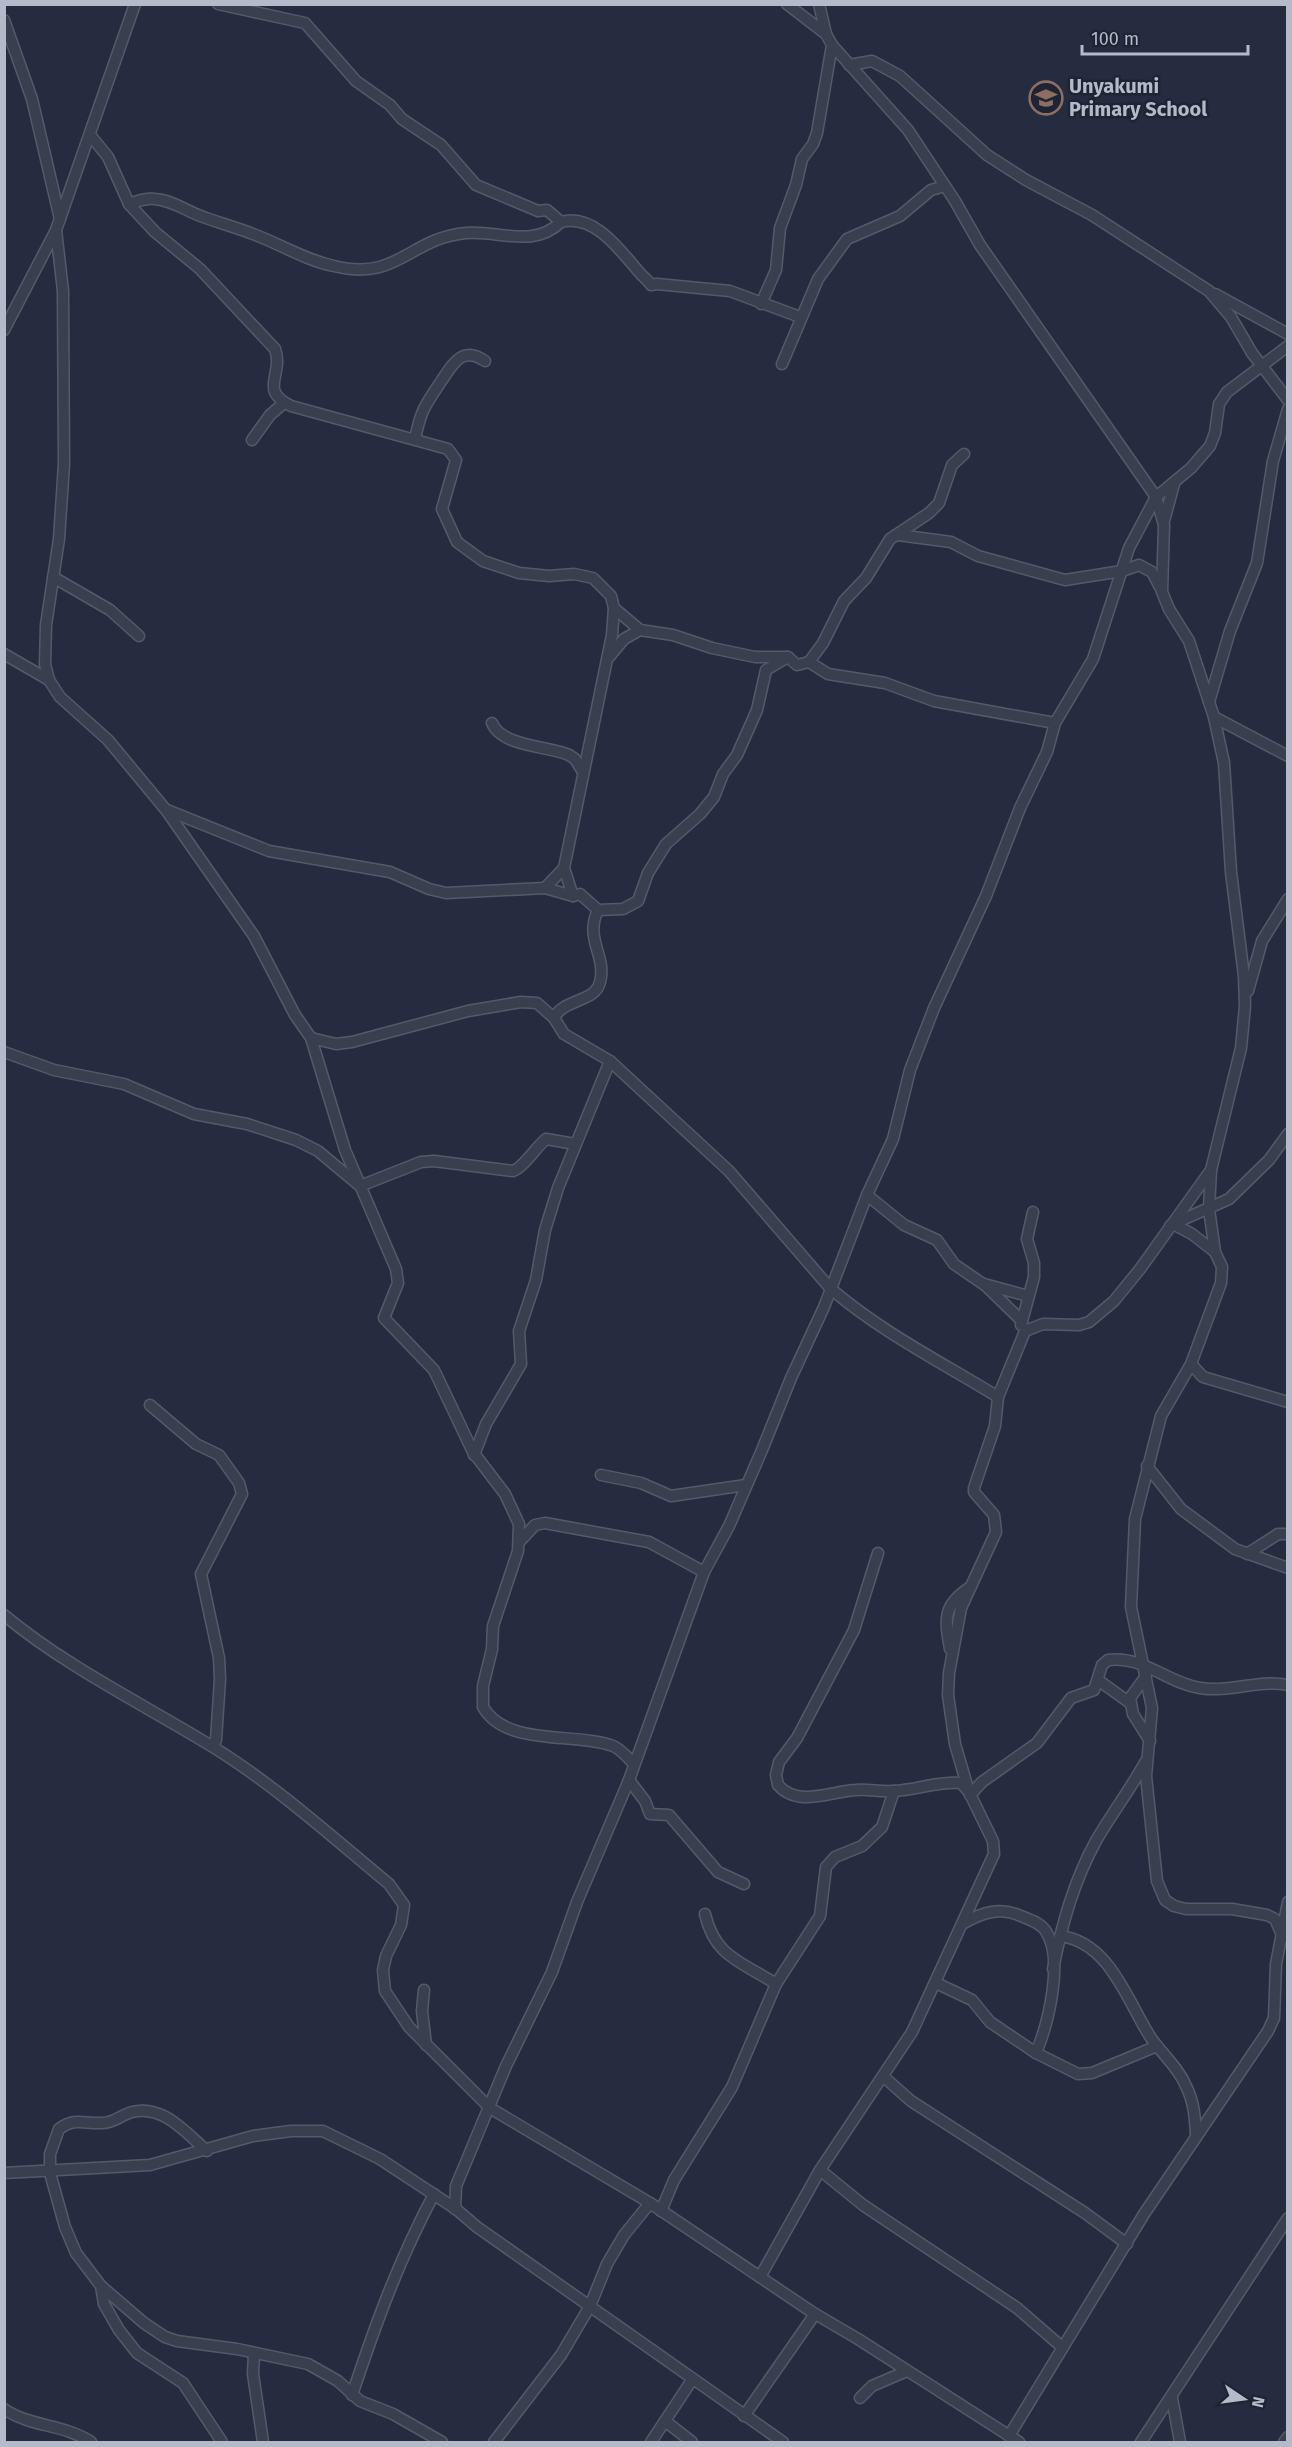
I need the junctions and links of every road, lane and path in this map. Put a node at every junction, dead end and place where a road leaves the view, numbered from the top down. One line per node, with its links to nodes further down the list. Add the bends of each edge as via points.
1 (135, 4): 9 (street)
2 (218, 4): 13 (street, via 304,23 356,81 441,145 476,184 538,211 547,210)
3 (787, 4): 6 (street)
4 (819, 4): 6 (street)
5 (4, 20): 12 (street, via 32,99)
6 (826, 34): 7 (street)
7 (832, 45): 8 (street); 16 (street, via 822,115 813,144 802,159 780,228 776,270)
8 (849, 65): 10 (street, via 908,130); 15 (street, via 872,62 900,76 987,155 1092,215)
9 (90, 135): 11 (street, via 108,156); 12 (street)
10 (945, 186): 17 (street, via 931,190 900,216 847,239 818,279); 31 (street, via 980,245)
11 (129, 204): 13 (street, via 143,199 163,200 293,253 331,266 360,270 394,264 418,247 446,237 480,232 531,237 543,235); 25 (street, via 267,338 278,356 273,391)
12 (60, 219): 14 (street)
13 (561, 222): 16 (street, via 573,219 593,227 617,245 651,285 723,289)
14 (56, 230): 18 (street); 35 (street, via 64,301 64,464)
15 (1209, 291): 19 (street); 23 (street)
16 (761, 304): 17 (street)
17 (800, 317): 22 (street)
18 (4, 330)
19 (1287, 334)
20 (1287, 346): 23 (street)
21 (485, 361): 27 (street, via 470,354 453,363 424,404)
22 (782, 364)
23 (1263, 367): 24 (street); 30 (street, via 1227,392 1219,404 1210,446)
24 (1287, 400)
25 (284, 403): 27 (street); 28 (street)
26 (1287, 410): 45 (street, via 1273,461 1257,563 1230,632)
27 (415, 439): 37 (street, via 446,448 455,455 456,467 442,509 451,533 466,550 483,561 519,573 593,578 609,592)
28 (252, 440)
29 (964, 454): 33 (street, via 952,465 935,507)
30 (1174, 484): 31 (street); 32 (street)
31 (1156, 496): 32 (street); 34 (street, via 1129,548)
32 (1164, 525): 36 (street)
33 (897, 535): 34 (street, via 951,542 978,556 1065,580); 43 (street, via 844,601)
34 (1122, 571): 36 (street, via 1139,565 1146,567); 48 (street, via 1093,659)
35 (53, 577): 39 (street, via 110,610); 44 (street, via 46,625 45,664)
36 (1162, 592): 45 (street, via 1189,641)
37 (614, 608): 38 (street); 42 (street)
38 (640, 630): 41 (street, via 755,657); 42 (street, via 619,643)
39 (139, 636)
40 (4, 654): 44 (street)
41 (788, 657): 43 (street, via 797,665); 56 (street, via 766,670 757,710 714,797 666,844 648,873 638,902 623,909)
42 (606, 661): 50 (street)
43 (809, 662): 48 (street, via 828,674 885,683 934,701)
44 (49, 680): 51 (street, via 60,696 108,740)
45 (1209, 703): 46 (street)
46 (1214, 717): 49 (street); 57 (street, via 1224,763)
47 (492, 723): 50 (street, via 501,734 519,742 569,755)
48 (1055, 723): 66 (street, via 1047,752 1020,808 986,896 934,1008 910,1070 893,1139)
49 (1287, 756)
50 (584, 772): 52 (street)
51 (166, 810): 53 (street, via 268,851 390,872 446,893); 59 (street, via 240,913)
52 (564, 868): 53 (street); 54 (street)
53 (545, 888): 54 (street)
54 (573, 896): 56 (street, via 580,894)
55 (1287, 899): 57 (street, via 1262,941)
56 (598, 910): 58 (street, via 592,935 601,968 600,983 595,992 562,1007)
57 (1245, 1006): 64 (street, via 1236,1076)
58 (554, 1018): 59 (street, via 537,1003 521,1002 468,1011 352,1042 336,1044); 61 (street, via 564,1034)
59 (310, 1038): 65 (street)
60 (4, 1052): 65 (street, via 54,1071 124,1084 194,1114 247,1124 296,1140 318,1151)
61 (610, 1060): 63 (street); 72 (street, via 729,1171)
62 (1287, 1134): 67 (street, via 1246,1185)
63 (575, 1144): 65 (street, via 546,1139 513,1171 421,1162); 84 (street, via 545,1230 536,1280 519,1331 521,1364 486,1424)
64 (1211, 1170): 67 (street); 69 (street)
65 (360, 1186): 84 (street, via 396,1269 398,1283 384,1318 434,1370)
66 (867, 1195): 71 (street, via 904,1225 937,1240 954,1264); 72 (street)
67 (1209, 1209): 69 (street); 70 (street)
68 (1033, 1212): 73 (street, via 1027,1239 1035,1268)
69 (1171, 1226): 70 (street, via 1192,1234); 77 (street, via 1120,1294 1096,1317 1079,1325 1036,1326 1025,1331)
70 (1215, 1251): 78 (street, via 1222,1267 1221,1283)
71 (979, 1282): 73 (street); 76 (street)
72 (830, 1288): 74 (street); 75 (street)
73 (1028, 1296): 76 (street)
74 (849, 1305): 75 (street); 81 (street)
75 (824, 1307): 87 (street)
76 (1022, 1321): 77 (street)
77 (1018, 1344): 81 (street)
78 (1191, 1364): 79 (street); 80 (street)
79 (1203, 1377): 80 (street); 82 (street)
80 (1179, 1382): 85 (street, via 1161,1416)
81 (998, 1397): 106 (street, via 995,1426 974,1488 994,1515 996,1532 969,1588 958,1621 949,1673 955,1744)
82 (1286, 1401)
83 (150, 1405): 101 (street, via 196,1444 219,1455 239,1483 242,1494 201,1574 220,1679 216,1740)
84 (474, 1455): 89 (street, via 511,1503)
85 (1147, 1466): 91 (street, via 1181,1509); 95 (street, via 1135,1519 1131,1607)
86 (602, 1475): 87 (street, via 641,1483 671,1496)
87 (746, 1485): 93 (street)
88 (1287, 1534): 91 (street, via 1275,1535)
89 (520, 1541): 93 (street, via 536,1525 545,1523 649,1542); 103 (street, via 493,1626 483,1707 495,1722 509,1728 608,1744)
90 (878, 1553): 105 (street, via 847,1647 776,1775 781,1789 800,1797 856,1790)
91 (1247, 1554): 92 (street)
92 (1287, 1568)
93 (704, 1572): 103 (street)
94 (4, 1615): 101 (street, via 94,1678)
95 (1141, 1662): 96 (street); 97 (street, via 1108,1660 1102,1665); 98 (street, via 1200,1688)
96 (1146, 1676): 99 (street); 100 (street, via 1152,1708)
97 (1098, 1680): 99 (street); 106 (street, via 1094,1690 1071,1698 1025,1754)
98 (1287, 1685)
99 (1130, 1703): 100 (street)
100 (1150, 1741): 102 (street)
101 (212, 1746): 117 (street, via 287,1799 399,1896 404,1916 386,1956 383,1980 392,2003)
102 (1148, 1758): 111 (street, via 1079,1876); 112 (street, via 1146,1776 1157,1881 1165,1900 1185,1909 1232,1909 1267,1915 1275,1919)
103 (634, 1764): 104 (street)
104 (629, 1780): 107 (street, via 650,1814 669,1815 718,1872); 121 (street, via 552,1972)
105 (894, 1791): 106 (street, via 943,1782 962,1783); 115 (street, via 882,1827 862,1846 835,1857 826,1867 820,1916)
106 (970, 1793): 110 (street, via 993,1841 994,1854)
107 (744, 1884)
108 (1287, 1902): 112 (street)
109 (705, 1914): 115 (street, via 708,1928 727,1955)
110 (963, 1923): 113 (street, via 993,1911 1012,1912 1038,1923 1050,1942); 114 (street)
111 (1060, 1936): 113 (street); 118 (street, via 1078,1940 1096,1952)
112 (1282, 1937): 122 (street, via 1272,2023)
113 (1053, 1969): 119 (street, via 1049,2018)
114 (936, 1983): 119 (street, via 972,2000 990,2022); 120 (street)
115 (776, 1984): 130 (street, via 732,2087 674,2180)
116 (424, 1990): 117 (street)
117 (426, 2045): 121 (street)
118 (1157, 2046): 119 (street, via 1086,2074 1065,2069); 122 (street, via 1186,2084 1195,2111)
119 (1036, 2053)
120 (884, 2077): 124 (street); 133 (street, via 911,2101 1047,2187)
121 (490, 2108): 128 (street); 129 (street, via 456,2186)
122 (1196, 2135): 133 (street)
123 (207, 2151): 126 (street, via 150,2165 91,2166); 126 (street, via 167,2117 134,2111 110,2122 76,2120 59,2129 50,2154); 127 (street, via 253,2136 324,2132 380,2159)
124 (820, 2170): 134 (street); 138 (street, via 863,2205 1017,2308)
125 (4, 2173): 126 (street)
126 (50, 2173): 135 (street, via 76,2253)
127 (434, 2194): 129 (street); 142 (street, via 388,2288)
128 (650, 2203): 130 (street); 136 (street, via 618,2244)
129 (455, 2209): 136 (street)
130 (661, 2211): 134 (street)
131 (1287, 2218): 132 (street)
132 (1283, 2231): 144 (street)
133 (1127, 2244): 138 (street)
134 (760, 2277): 137 (street)
135 (101, 2286): 139 (street, via 165,2337); 151 (street, via 104,2304 124,2336 146,2360 183,2383)
136 (590, 2306): 141 (street); 154 (street, via 561,2355)
137 (814, 2314): 140 (street); 146 (street)
138 (1062, 2347): 148 (street)
139 (254, 2353): 142 (street, via 318,2368); 152 (street, via 253,2374)
140 (907, 2371): 143 (street, via 872,2386); 148 (street)
141 (692, 2380): 146 (street); 147 (street)
142 (352, 2395): 153 (street)
143 (860, 2398)
144 (1172, 2398): 159 (street); 160 (street)
145 (4, 2409): 150 (street, via 16,2417 47,2424)
146 (744, 2416): 157 (street)
147 (665, 2421): 155 (street); 156 (street)
148 (1008, 2436): 158 (street)
149 (1287, 2437): 161 (street)
150 (91, 2442)
151 (222, 2442)
152 (263, 2442)
153 (442, 2442)
154 (494, 2442)
155 (651, 2442)
156 (692, 2442)
157 (783, 2442)
158 (1019, 2442)
159 (1141, 2442)
160 (1180, 2442)
161 (1284, 2442)

